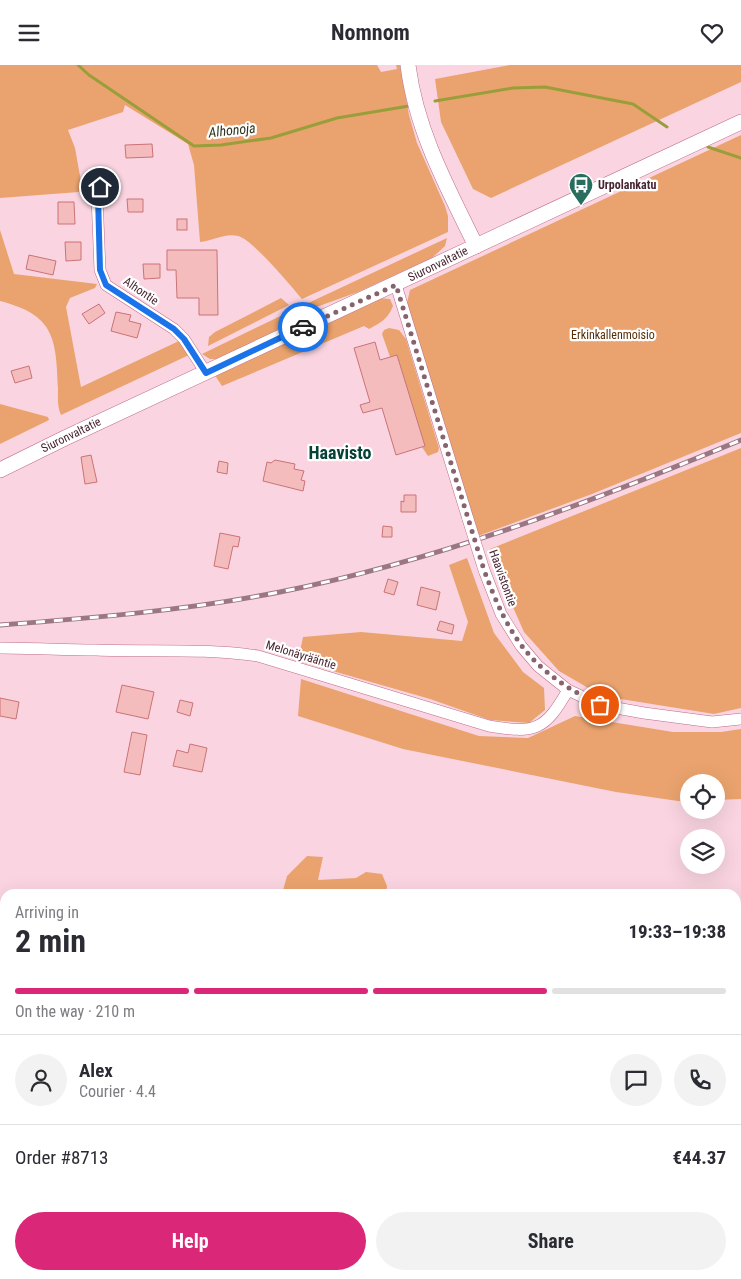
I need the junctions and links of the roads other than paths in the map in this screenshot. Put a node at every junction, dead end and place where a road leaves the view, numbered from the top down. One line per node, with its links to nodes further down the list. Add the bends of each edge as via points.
1 (408, 65): 4 (main road, via 411,89 427,144)
2 (741, 122): 4 (main road, Siuronvaltatie)
3 (100, 187): 6 (street, Alhontie, via 100,270 106,285 174,329)
4 (476, 246): 5 (main road, Siuronvaltatie)
5 (396, 285): 6 (main road, Siuronvaltatie); 9 (street, Haavistontie, bridge, via 484,570 501,614 538,666)
6 (206, 373): 7 (main road, Siuronvaltatie)
7 (0, 470)
8 (0, 649): 9 (street, Melonäyrääntie, via 220,651 258,657 510,730 543,724 553,716)
9 (568, 689): 10 (street, Haavistontie, via 600,705 644,713 712,722)
10 (741, 719)

